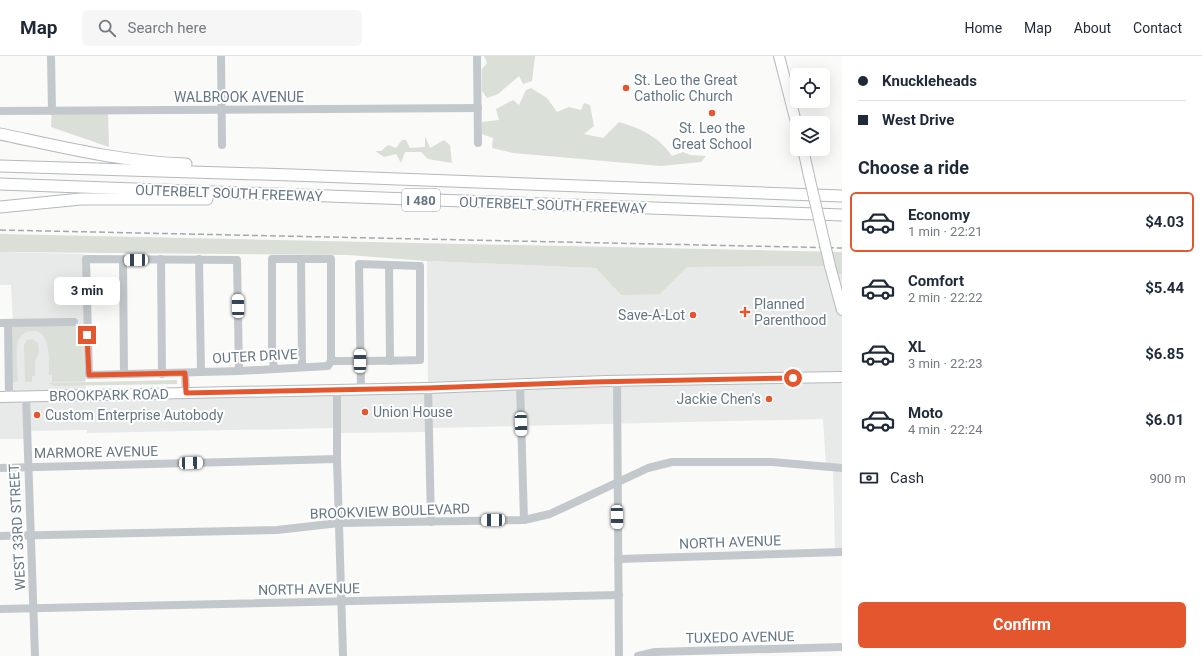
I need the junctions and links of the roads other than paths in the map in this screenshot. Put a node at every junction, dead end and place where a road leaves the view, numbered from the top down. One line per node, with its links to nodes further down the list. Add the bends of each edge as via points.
1 (51, 56): 7 (street)
2 (221, 56): 8 (street)
3 (477, 56): 5 (street)
4 (779, 56): 9 (main road)
5 (478, 108): 8 (street, WALBROOK AVENUE); 11 (street)
6 (0, 111): 7 (street, WALBROOK AVENUE)
7 (52, 111): 8 (street, WALBROOK AVENUE)
8 (222, 111): 12 (street)
9 (794, 116)
10 (0, 134): 15 (highway, via 135,161 247,167)
11 (478, 143)
12 (222, 145)
13 (805, 156): 26 (main road, bridge)
14 (0, 166): 15 (highway, OUTERBELT SOUTH FREEWAY / I 480)
15 (292, 175): 18 (highway, OUTERBELT SOUTH FREEWAY / I 480)
16 (0, 184): 17 (highway, OUTERBELT SOUTH FREEWAY / I 480)
17 (286, 195): 19 (highway, via 225,199 81,199); 20 (highway, OUTERBELT SOUTH FREEWAY / I 480)
18 (842, 196)
19 (0, 207)
20 (842, 215)
21 (161, 259): 22 (street); 24 (street); 38 (street)
22 (199, 259): 34 (street, via 237,260); 35 (street)
23 (301, 259): 29 (street, via 331,259); 32 (street); 33 (street, via 272,260)
24 (123, 260): 37 (street); 37 (street, OUTER DRIVE, via 86,259 89,375)
25 (389, 265): 30 (street, via 360,264); 31 (street); 31 (street, OUTER DRIVE, via 420,266 420,360)
26 (842, 310)
27 (74, 322): 28 (street)
28 (4, 323): 46 (street)
29 (331, 361): 30 (street, OUTER DRIVE); 32 (street, OUTER DRIVE, via 328,366)
30 (360, 361): 31 (street, OUTER DRIVE); 44 (street)
31 (390, 361)
32 (302, 367): 33 (street, OUTER DRIVE)
33 (274, 369): 34 (street, OUTER DRIVE)
34 (239, 371): 35 (street, OUTER DRIVE)
35 (201, 372): 36 (street, OUTER DRIVE)
36 (185, 373): 38 (street, OUTER DRIVE); 45 (street)
37 (124, 374): 38 (street, OUTER DRIVE)
38 (162, 374)
39 (842, 377): 40 (main road, BROOKPARK ROAD)
40 (617, 381): 41 (main road, BROOKPARK ROAD); 52 (street)
41 (520, 384): 42 (main road, BROOKPARK ROAD); 53 (street)
42 (428, 388): 44 (main road, BROOKPARK ROAD); 54 (street)
43 (337, 389): 44 (main road, BROOKPARK ROAD); 45 (main road, BROOKPARK ROAD); 48 (street)
44 (361, 389)
45 (186, 393): 47 (main road, BROOKPARK ROAD)
46 (5, 397): 47 (main road, BROOKPARK ROAD)
47 (26, 397): 49 (street, WEST 33RD STREET)
48 (337, 459): 49 (street, MARMORE AVENUE); 55 (street)
49 (27, 467): 50 (street, MARMORE AVENUE); 56 (street, WEST 33RD STREET)
50 (0, 468)
51 (842, 468): 52 (street, BROOKVIEW BOULEVARD, via 772,462 672,462 648,468)
52 (617, 482): 53 (street, BROOKVIEW BOULEVARD, via 550,514); 59 (street)
53 (524, 520): 54 (street, BROOKVIEW BOULEVARD)
54 (431, 522): 55 (street, BROOKVIEW BOULEVARD)
55 (339, 523): 56 (street, BROOKVIEW BOULEVARD, via 277,530); 61 (street)
56 (31, 535): 57 (street, BROOKVIEW BOULEVARD); 62 (street, WEST 33RD STREET)
57 (0, 536)
58 (842, 552): 59 (street, NORTH AVENUE)
59 (618, 558): 60 (street)
60 (619, 595): 61 (street, NORTH AVENUE); 67 (street)
61 (341, 601): 62 (street, NORTH AVENUE); 66 (street)
62 (33, 608): 63 (street, NORTH AVENUE); 65 (street, WEST 33RD STREET)
63 (0, 609)
64 (842, 647): 68 (street, TUXEDO AVENUE, via 655,652)
65 (35, 656)
66 (343, 656)
67 (620, 656)
68 (638, 656)

